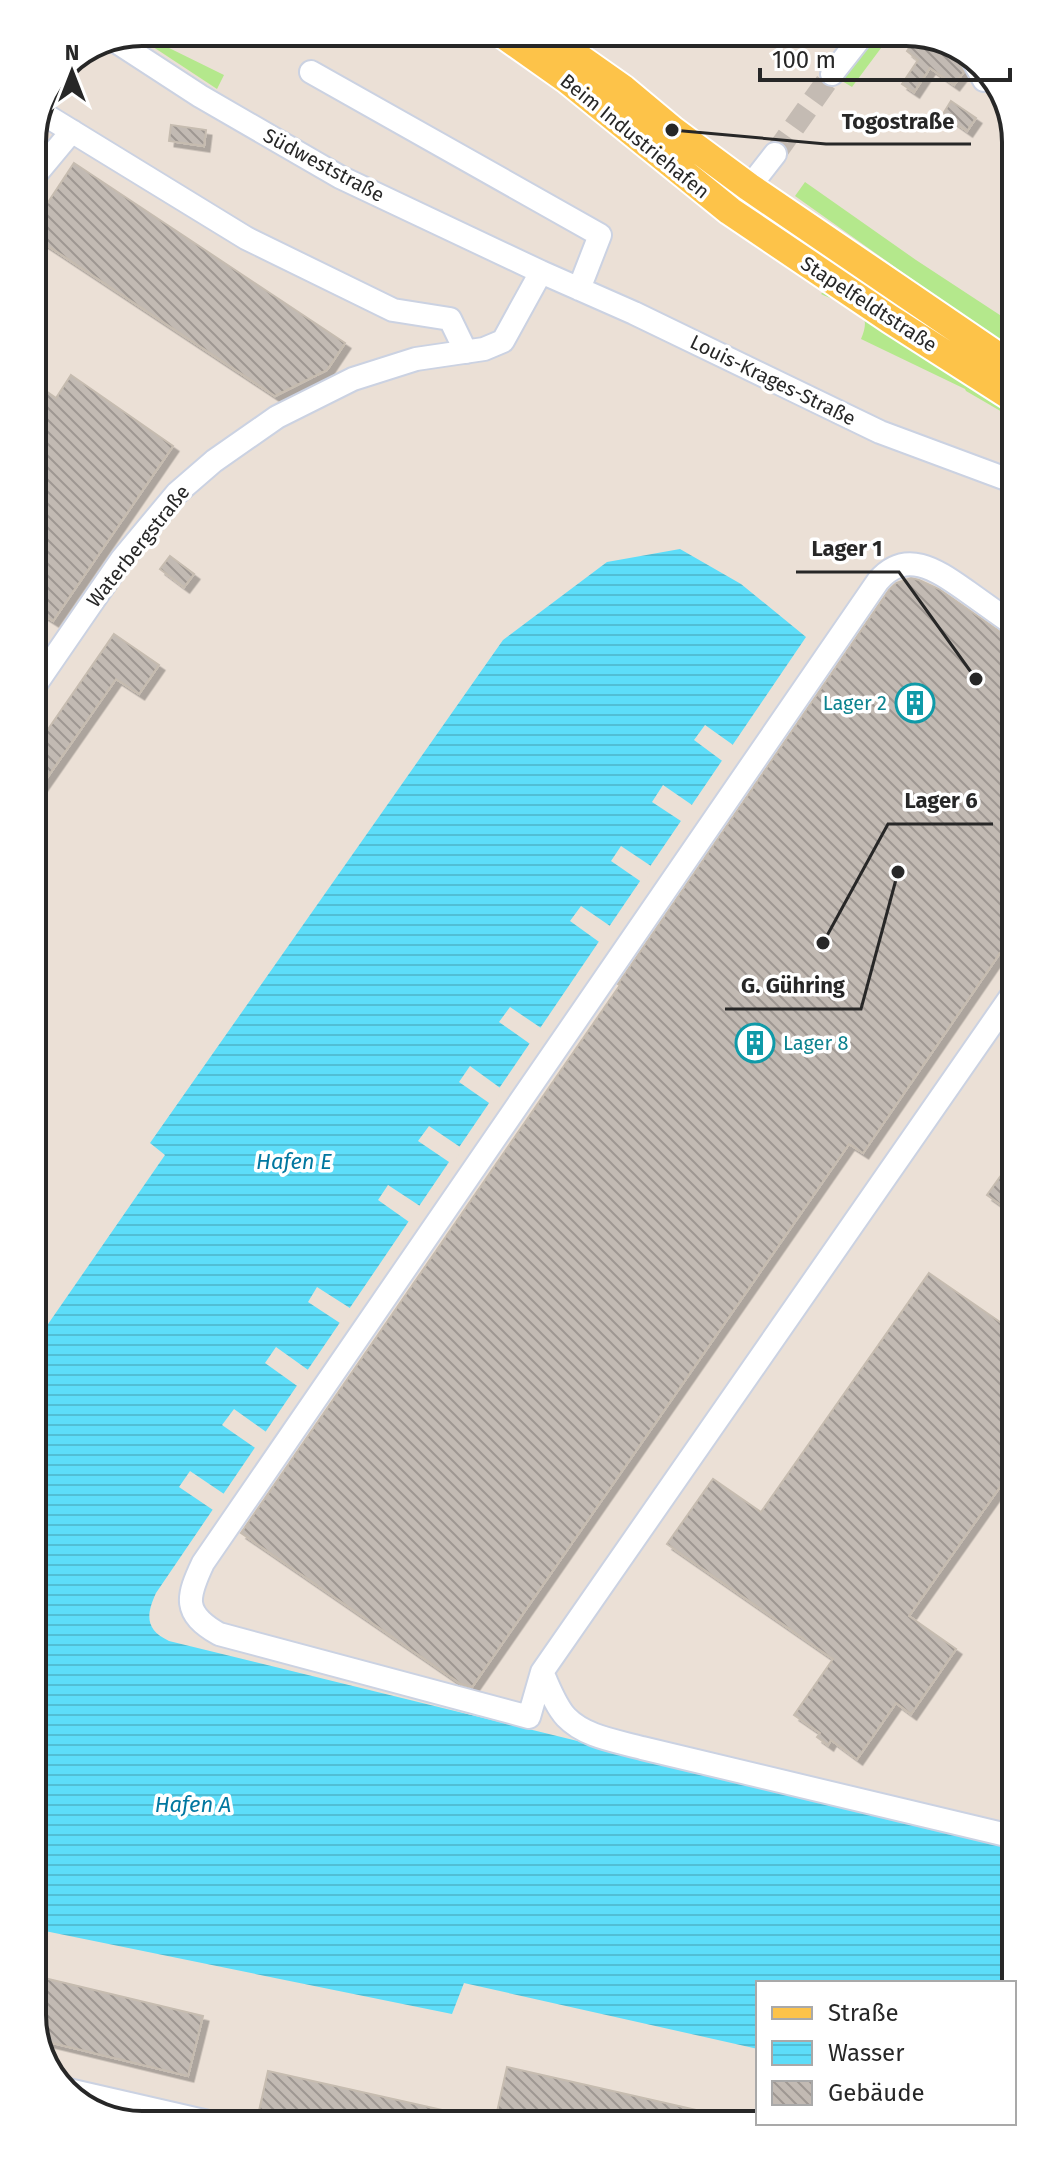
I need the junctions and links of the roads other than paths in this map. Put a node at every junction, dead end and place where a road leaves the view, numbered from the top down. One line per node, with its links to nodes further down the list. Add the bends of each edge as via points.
1 (520, 46): 12 (main road, Beim Industriehafen)
2 (562, 46): 11 (main road, Beim Industriehafen)
3 (854, 46): 6 (street)
4 (126, 48): 13 (street, Südweststraße, via 340,177)
5 (311, 72): 14 (street, via 600,235)
6 (832, 74)
7 (49, 117): 8 (street)
8 (72, 131): 10 (street); 15 (street, via 246,238 393,310 450,319)
9 (775, 154): 11 (street)
10 (46, 162)
11 (749, 187): 12 (street); 16 (main road, Stapelfeldtstraße)
12 (730, 211): 17 (main road, Stapelfeldtstraße)
13 (541, 272): 14 (street, Louis-Krages-Straße); 15 (street, Waterbergstraße, via 503,341)
14 (579, 289): 18 (street, Louis-Krages-Straße, via 880,432)
15 (466, 352): 20 (street, Waterbergstraße, via 416,359 353,379 277,417 214,461 177,493 122,559)
16 (1002, 359)
17 (1002, 391)
18 (1002, 477)
19 (1002, 616): 22 (street, via 928,567 915,564 885,572 230,1522 191,1588 196,1616 219,1634 529,1717)
20 (46, 670)
21 (1002, 1009): 22 (street)
22 (542, 1672): 23 (street, via 567,1718 592,1734)
23 (1002, 1834)
24 (87, 2094): 25 (street)
25 (160, 2111)

